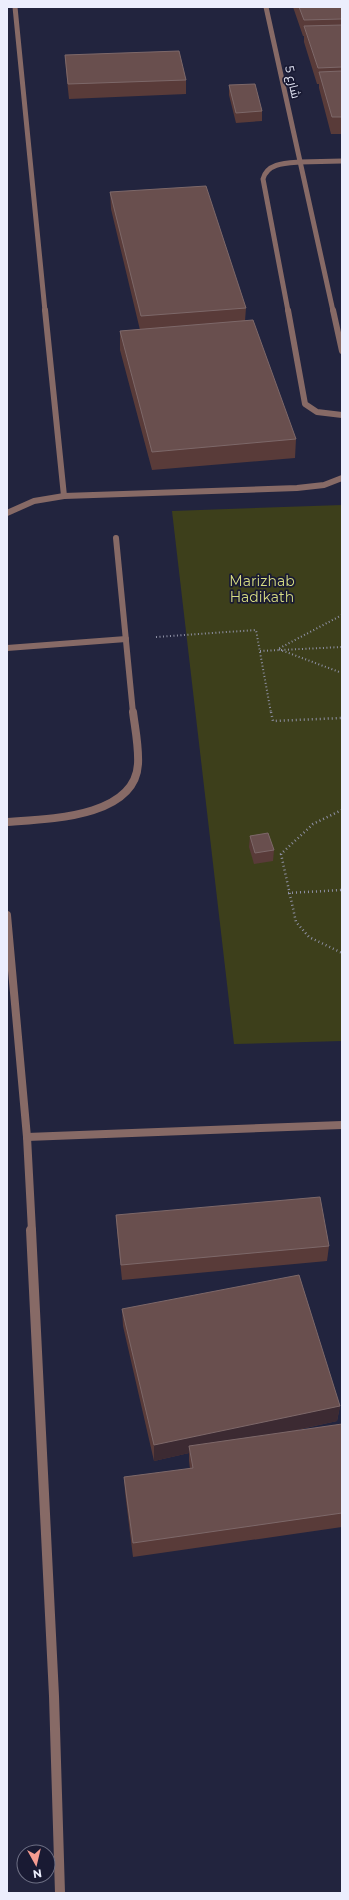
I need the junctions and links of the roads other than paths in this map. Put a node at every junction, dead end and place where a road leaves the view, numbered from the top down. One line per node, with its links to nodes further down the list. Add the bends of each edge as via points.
1 (15, 7): 8 (street)
2 (266, 7): 4 (street, شارع 5)
3 (342, 161): 4 (street)
4 (300, 162): 5 (street, شارع 5); 6 (street, via 272,167 266,171 263,179 305,404 317,412)
5 (342, 351)
6 (342, 415)
7 (342, 478): 8 (street, via 324,485 298,488)
8 (64, 496): 9 (street, via 42,498 19,505)
9 (7, 513)
10 (116, 538): 11 (street)
11 (126, 639): 12 (street); 13 (street, via 138,764 132,786 116,801 86,812)
12 (7, 648)
13 (7, 822)
14 (7, 915): 16 (street)
15 (342, 1126): 16 (street)
16 (26, 1137): 17 (street, via 54,1696)
17 (60, 1893)

